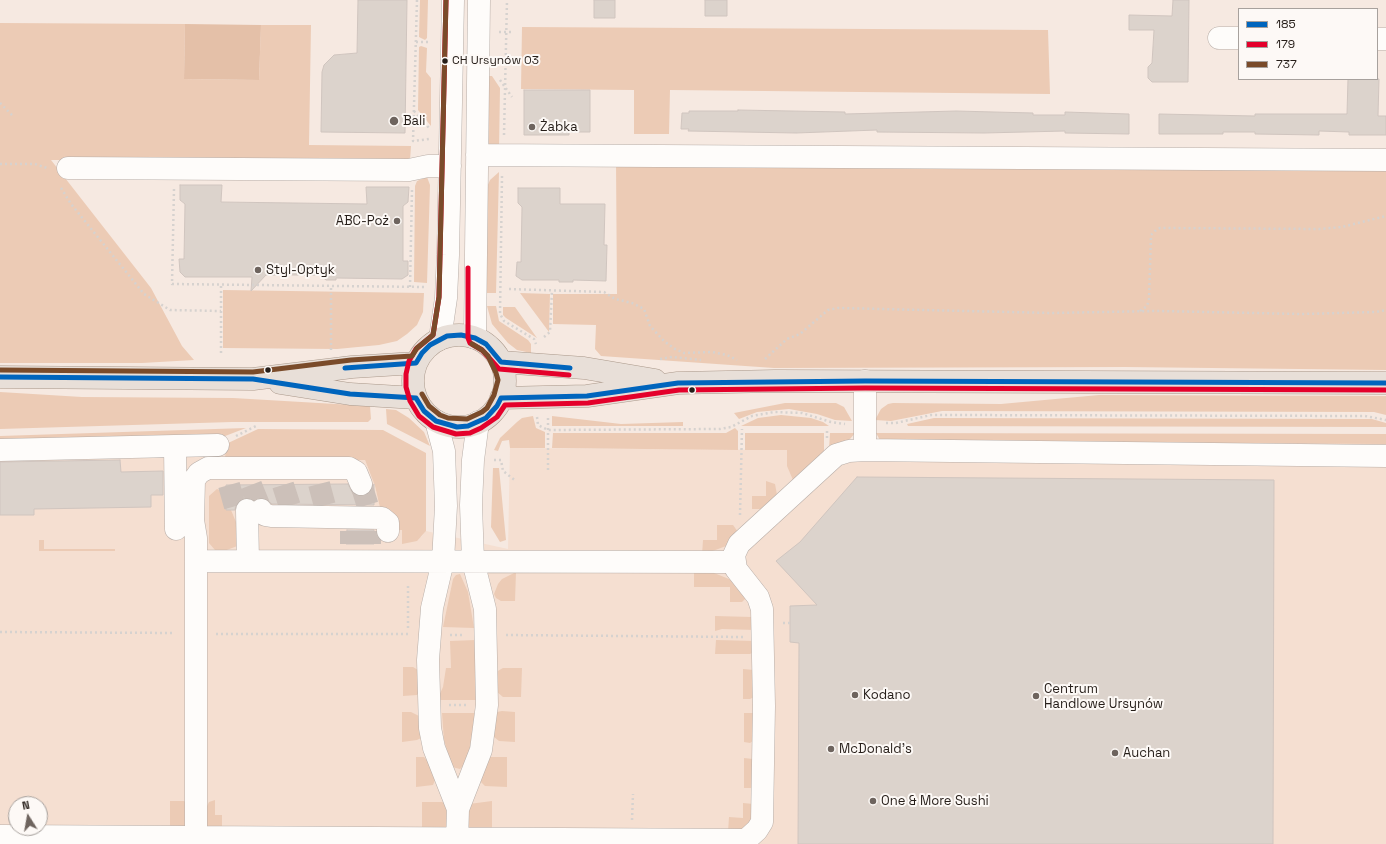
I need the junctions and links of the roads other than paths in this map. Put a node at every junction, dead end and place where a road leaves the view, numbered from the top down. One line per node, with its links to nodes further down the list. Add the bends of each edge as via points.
1 (453, 0): 5 (street)
2 (479, 0): 3 (street)
3 (476, 155): 4 (street); 7 (street)
4 (1386, 160)
5 (450, 166): 6 (street, via 428,166 409,170); 8 (street, via 446,298)
6 (59, 175)
7 (475, 338): 8 (main road, via 454,335); 9 (main road, via 490,348)
8 (440, 339): 10 (main road, via 430,345)
9 (501, 362): 14 (main road, via 584,368); 17 (main road, via 505,380)
10 (416, 363): 12 (main road, via 352,367); 16 (main road, via 413,374)
11 (0, 377): 12 (main road)
12 (254, 379): 16 (main road, via 350,394)
13 (865, 381): 14 (main road); 15 (main road); 23 (street)
14 (678, 383): 17 (main road, via 587,396)
15 (1386, 383)
16 (416, 398): 18 (main road, via 424,411)
17 (501, 398): 19 (main road, via 492,412)
18 (436, 421): 19 (main road, via 457,427); 30 (street, via 445,460)
19 (478, 422): 31 (street, via 471,505)
20 (218, 445): 21 (street)
21 (175, 446): 22 (street); 26 (street)
22 (0, 450)
23 (865, 450): 24 (street); 32 (street, via 842,452 831,458 739,544)
24 (1386, 456)
25 (361, 484): 28 (street, via 358,475 350,468 316,476 212,480 205,487 202,498 202,521 196,538)
26 (176, 529)
27 (368, 538): 29 (street); 29 (street, via 327,514 248,515); 30 (street)
28 (196, 561): 29 (street); 35 (street)
29 (248, 561)
30 (443, 561): 31 (street); 33 (street, via 432,613 428,660 429,704 434,748)
31 (473, 561): 32 (street); 33 (street, via 485,609 487,705 481,750)
32 (733, 562): 36 (street, via 758,597 762,609 762,822 753,835 746,840)
33 (458, 808): 36 (street)
34 (0, 836): 35 (street)
35 (196, 841): 36 (street)
36 (457, 842)

